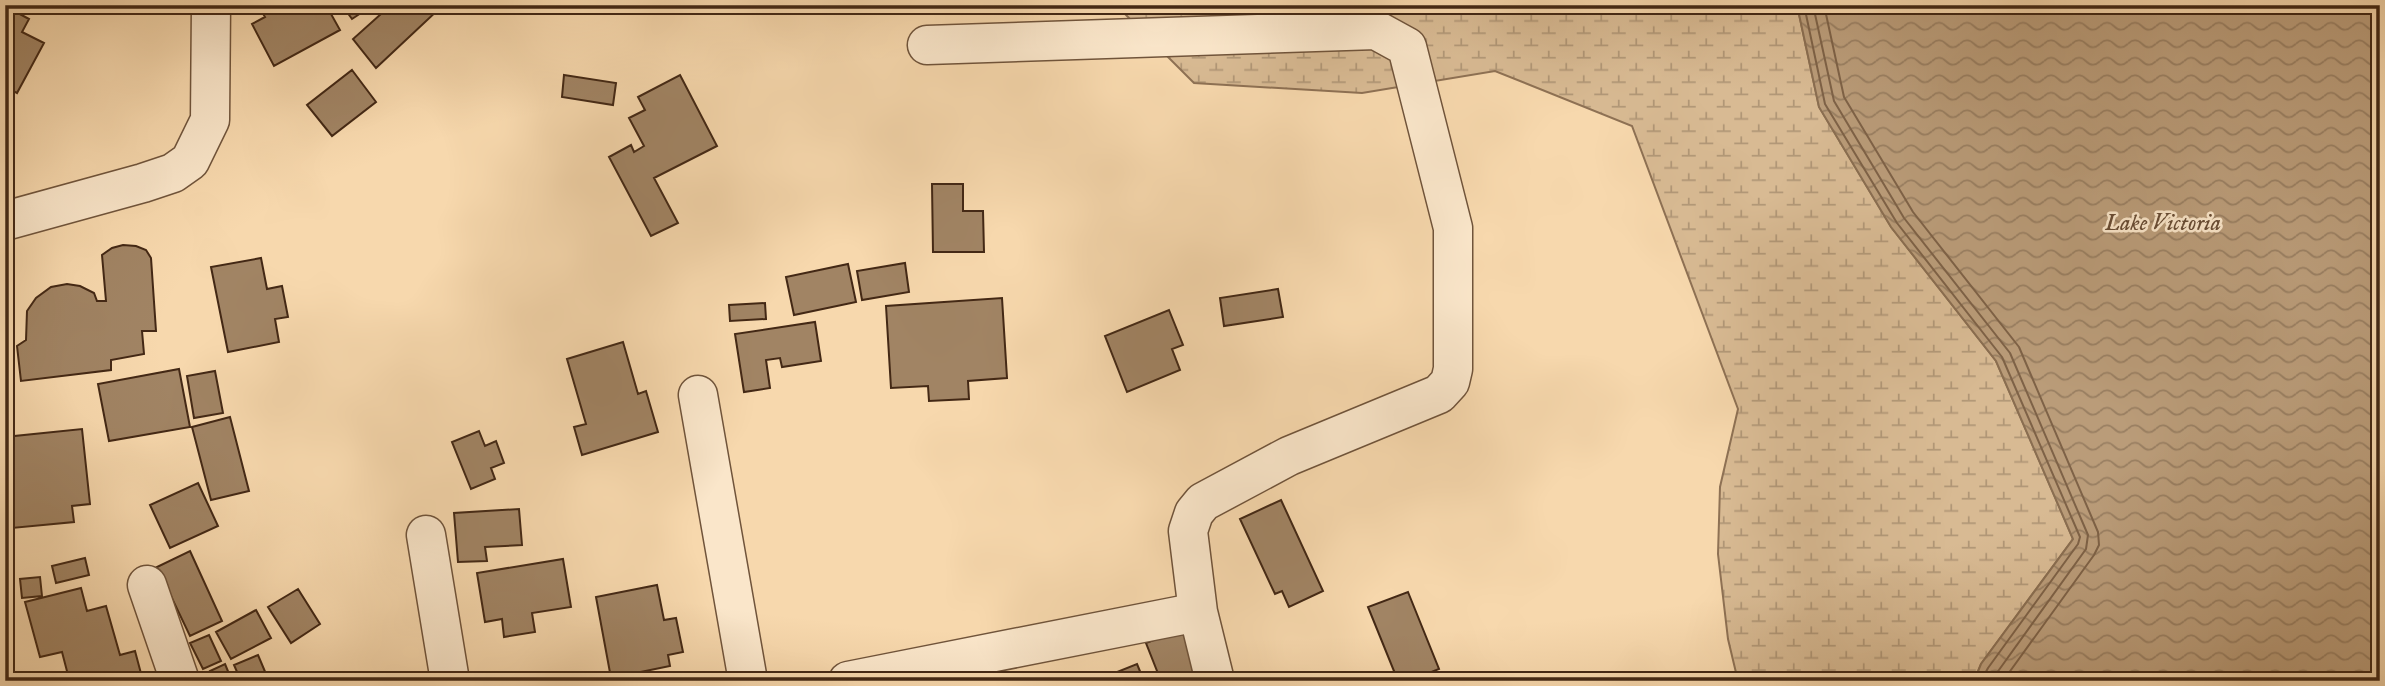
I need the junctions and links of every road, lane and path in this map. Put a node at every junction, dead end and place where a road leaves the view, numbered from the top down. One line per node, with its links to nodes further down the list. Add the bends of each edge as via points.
1 (211, 5): 3 (street, via 210,120 190,161 173,173)
2 (927, 45): 7 (street, via 1376,30 1407,47 1453,228 1450,383 1439,394 1289,456 1203,502 1188,531)
3 (5, 221)
4 (698, 395): 10 (street)
5 (426, 535): 9 (street)
6 (147, 585): 8 (street)
7 (1198, 612): 11 (street); 12 (street)
8 (180, 681)
9 (450, 681)
10 (748, 681)
11 (848, 681)
12 (1215, 681)

